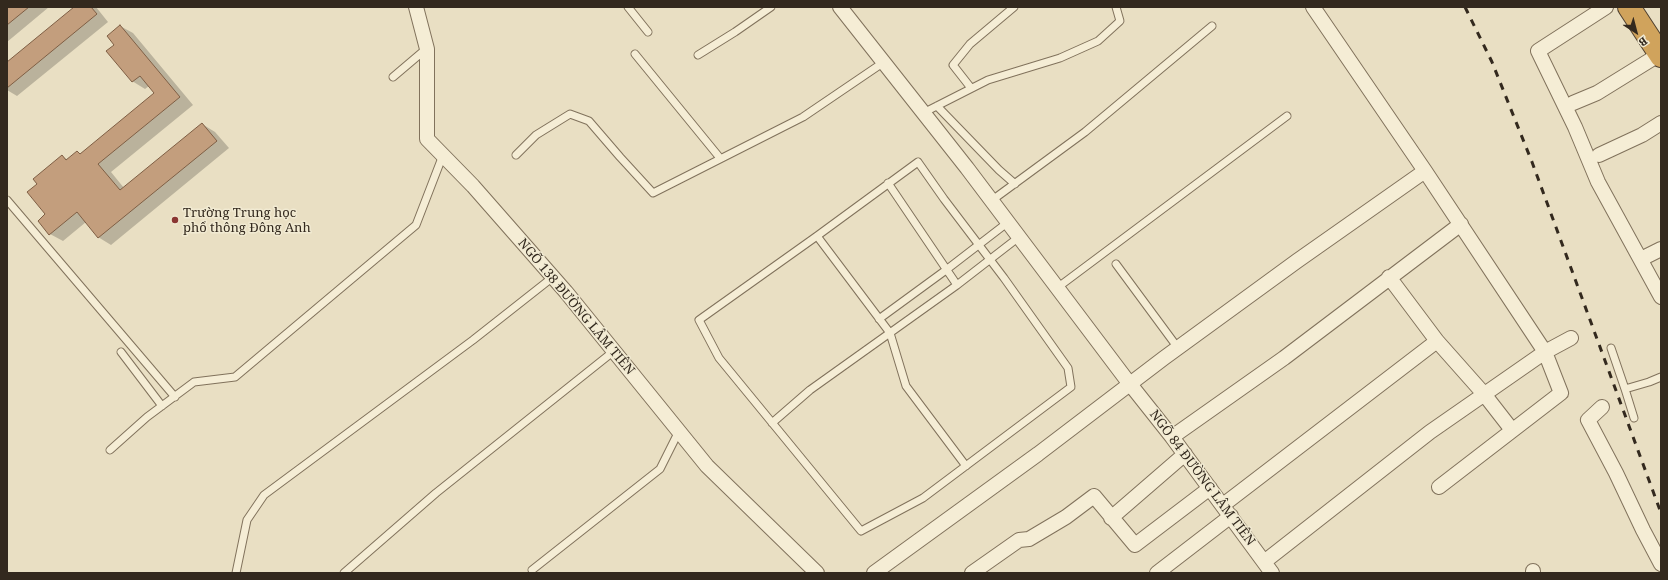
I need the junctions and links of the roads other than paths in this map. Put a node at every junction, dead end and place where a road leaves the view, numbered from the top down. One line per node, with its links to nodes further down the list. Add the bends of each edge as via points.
1 (416, 7): 12 (street, NGÕ 138 ĐƯỜNG LÂM TIÊN)
2 (628, 7): 11 (lane)
3 (771, 7): 14 (lane)
4 (840, 7): 16 (street, NGÕ 84 ĐƯỜNG LÂM TIÊN)
5 (1014, 7): 18 (lane, via 970,44 953,65)
6 (1116, 7): 18 (lane, via 1120,21 1098,41 1060,58 988,80)
7 (1313, 7): 28 (street)
8 (1606, 7): 39 (street, via 1538,51 1598,182)
9 (1630, 8): 15 (highway)
10 (1212, 26): 30 (lane, via 1084,132)
11 (648, 32)
12 (427, 48): 17 (lane); 26 (street, NGÕ 138 ĐƯỜNG LÂM TIÊN, via 427,139)
13 (635, 54): 27 (lane)
14 (698, 55)
15 (1660, 55): 19 (street, via 1597,94)
16 (884, 62): 21 (street, NGÕ 84 ĐƯỜNG LÂM TIÊN); 27 (lane, via 803,117)
17 (393, 77)
18 (971, 88): 20 (lane)
19 (1573, 103)
20 (936, 106): 21 (lane); 30 (lane)
21 (923, 113): 32 (street, NGÕ 84 ĐƯỜNG LÂM TIÊN)
22 (1287, 116): 46 (lane)
23 (1661, 123): 25 (street)
24 (516, 155): 27 (lane, via 536,135 570,114 589,121 653,193)
25 (1599, 155)
26 (443, 156): 43 (street, NGÕ 138 ĐƯỜNG LÂM TIÊN, via 473,186); 61 (lane, via 416,225 235,377 194,382)
27 (720, 158)
28 (1426, 171): 34 (street); 52 (street)
29 (888, 184): 35 (lane); 37 (lane, via 918,162); 42 (lane)
30 (1015, 184): 32 (lane)
31 (7, 200): 61 (lane)
32 (991, 201): 33 (street, NGÕ 84 ĐƯỜNG LÂM TIÊN)
33 (1007, 223): 36 (street, NGÕ 84 ĐƯỜNG LÂM TIÊN); 37 (lane)
34 (1461, 224): 44 (street); 56 (street)
35 (817, 236): 48 (lane); 65 (lane, via 699,320 719,358)
36 (1019, 238): 40 (lane); 46 (street, NGÕ 84 ĐƯỜNG LÂM TIÊN)
37 (978, 244): 40 (lane); 42 (lane)
38 (1661, 249): 39 (street)
39 (1642, 259): 47 (street)
40 (990, 260): 45 (lane); 71 (lane, via 1068,368 1071,387)
41 (1116, 264): 52 (lane)
42 (946, 270): 45 (lane); 48 (lane)
43 (552, 277): 54 (street, NGÕ 138 ĐƯỜNG LÂM TIÊN); 80 (lane, via 473,340 264,495 247,520)
44 (1390, 277): 51 (street); 68 (street, via 1284,358)
45 (957, 285): 49 (lane)
46 (1057, 288): 58 (street, NGÕ 84 ĐƯỜNG LÂM TIÊN)
47 (1661, 297)
48 (879, 319): 49 (lane)
49 (890, 333): 65 (lane, via 810,390); 71 (lane, via 906,386)
50 (1571, 338): 56 (street)
51 (1438, 341): 60 (street); 74 (street)
52 (1178, 348): 58 (street)
53 (1612, 348): 59 (lane)
54 (614, 351): 67 (street, NGÕ 138 ĐƯỜNG LÂM TIÊN); 81 (lane, via 436,493)
55 (121, 352): 62 (lane)
56 (1545, 352): 60 (street); 66 (street, via 1561,393)
57 (1661, 377): 59 (lane)
58 (1130, 384): 68 (street, NGÕ 84 ĐƯỜNG LÂM TIÊN); 82 (street)
59 (1625, 389): 64 (lane)
60 (1484, 394): 66 (street); 76 (street, via 1430,432)
61 (174, 397): 62 (lane)
62 (162, 406): 69 (lane)
63 (1602, 407): 77 (street, via 1588,420)
64 (1634, 418)
65 (772, 423): 71 (lane, via 861,531 923,498)
66 (1512, 430): 72 (street)
67 (679, 431): 78 (lane, via 660,469); 79 (street, NGÕ 138 ĐƯỜNG LÂM TIÊN, via 707,466)
68 (1172, 437): 70 (street, NGÕ 84 ĐƯỜNG LÂM TIÊN)
69 (110, 450)
70 (1185, 454): 73 (street, NGÕ 84 ĐƯỜNG LÂM TIÊN); 75 (street)
71 (966, 466)
72 (1439, 487)
73 (1210, 488): 74 (street, NGÕ 84 ĐƯỜNG LÂM TIÊN); 75 (street, via 1135,545)
74 (1227, 510): 76 (street, NGÕ 84 ĐƯỜNG LÂM TIÊN); 84 (street)
75 (1111, 518): 83 (street, via 1094,496 1066,517 1029,539 1019,540)
76 (1264, 562): 85 (street, NGÕ 84 ĐƯỜNG LÂM TIÊN)
77 (1661, 564)
78 (532, 570)
79 (811, 572)
80 (236, 573)
81 (344, 573)
82 (874, 573)
83 (972, 573)
84 (1157, 573)
85 (1272, 573)

